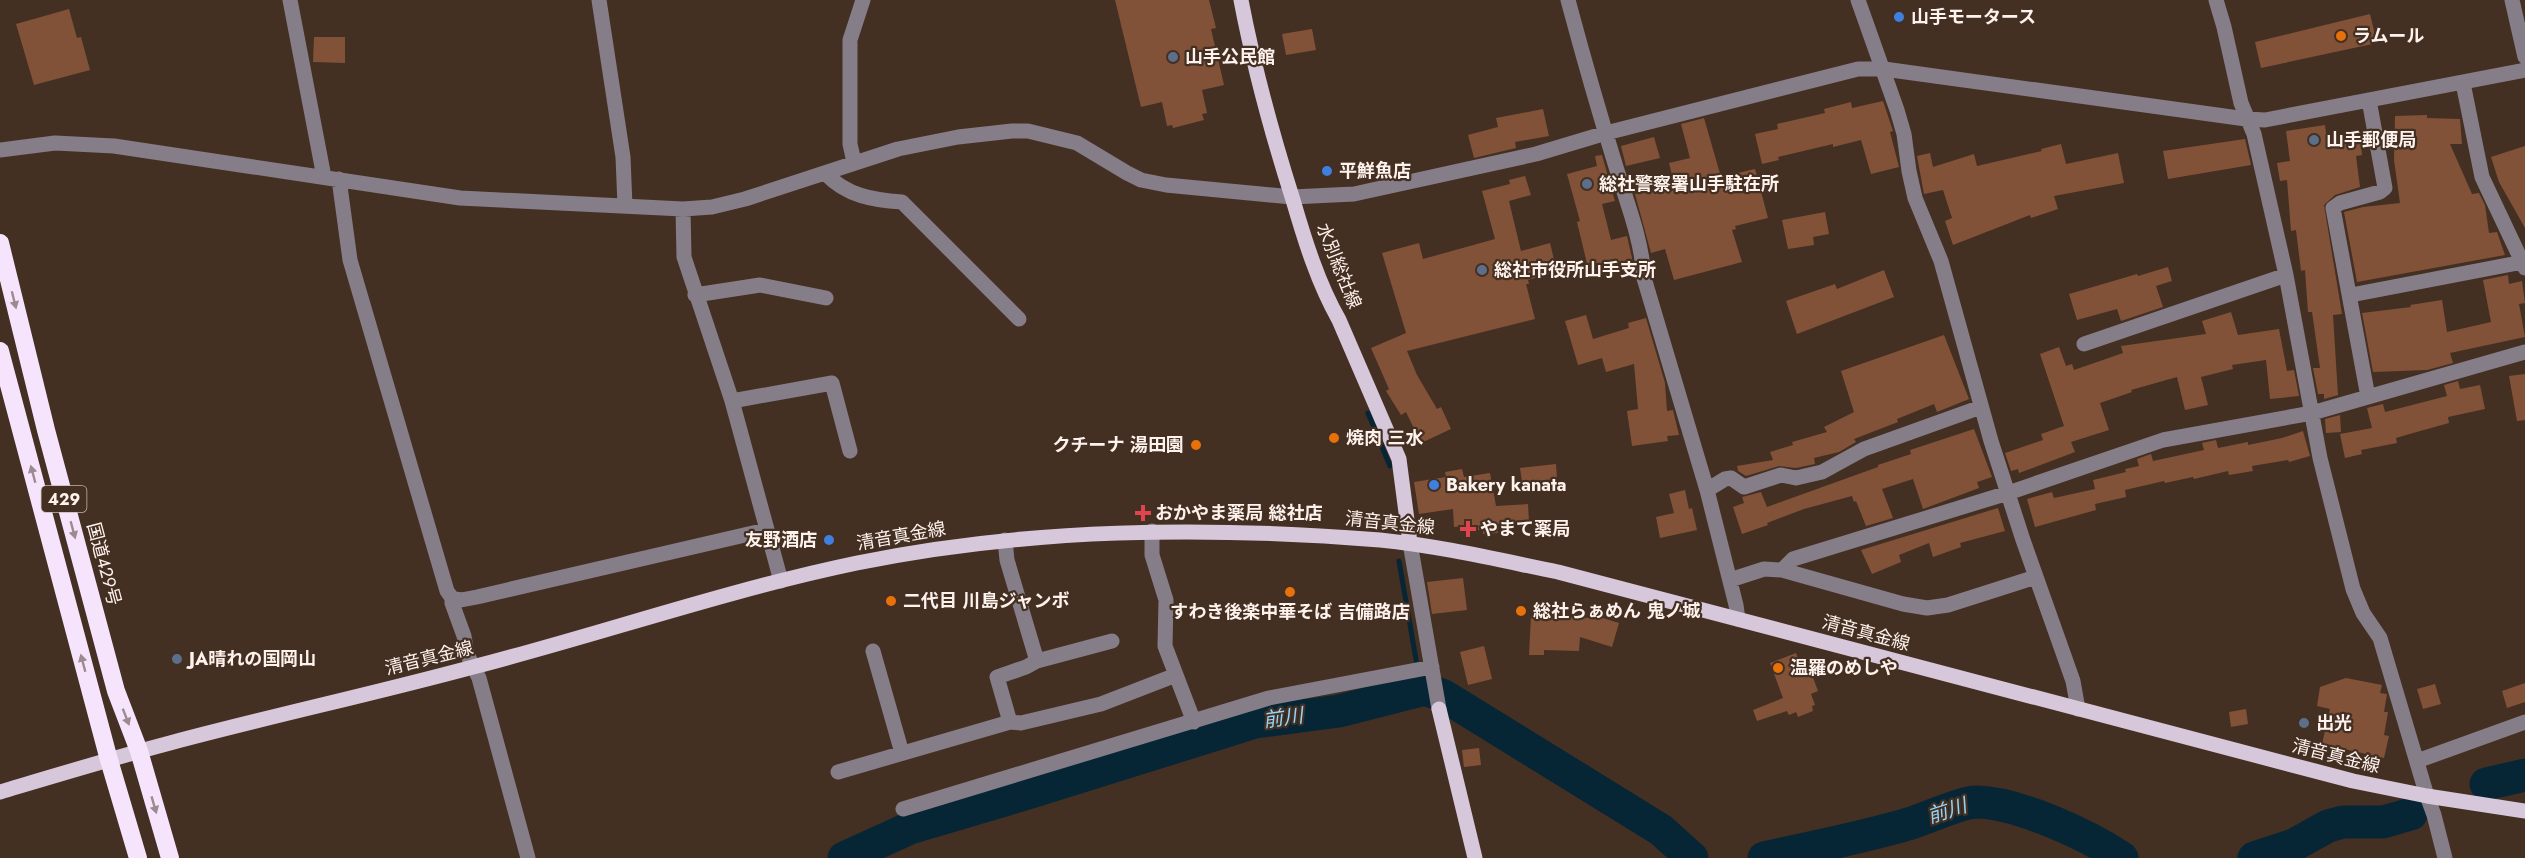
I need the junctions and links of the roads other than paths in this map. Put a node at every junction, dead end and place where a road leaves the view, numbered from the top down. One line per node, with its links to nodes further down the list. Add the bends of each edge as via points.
1 (290, 0): 19 (street)
2 (598, 0): 21 (street, via 623,157)
3 (863, 0): 17 (street, via 850,40 850,144)
4 (1241, 0): 20 (main road, 水別総社線)
5 (1568, 0): 15 (street)
6 (1858, 0): 10 (street)
7 (2216, 0): 14 (street)
8 (2512, 0): 9 (street)
9 (2525, 57)
10 (1884, 69): 14 (street); 15 (street, via 1839,73); 35 (street, via 1904,134 1912,184 1941,261)
11 (2525, 70): 12 (street)
12 (2463, 82): 13 (street); 24 (street, via 2482,177)
13 (2369, 100): 14 (street, via 2265,120); 27 (street, via 2385,188 2333,208)
14 (2246, 119): 25 (street, via 2254,134)
15 (1606, 133): 20 (street, via 1536,154 1383,189); 38 (street)
16 (0, 150): 19 (street, via 55,143 114,146)
17 (854, 162): 18 (street); 20 (street, via 958,137 1028,131 1077,143 1142,180)
18 (826, 174): 22 (street, via 712,207); 29 (street, via 864,198 902,202)
19 (331, 178): 21 (street, via 460,198); 48 (street, via 350,260)
20 (1292, 197): 43 (main road, 水別総社線, via 1329,301 1399,459)
21 (625, 206): 22 (street)
22 (683, 209): 26 (street, via 684,257)
23 (0, 243): 61 (highway, 国道429号 / 429, one-way to 61, via 116,691)
24 (2524, 265): 27 (street)
25 (2286, 275): 30 (street); 36 (street)
26 (696, 295): 28 (street, via 760,285); 34 (street)
27 (2351, 296): 33 (street)
28 (826, 298)
29 (1019, 319)
30 (2084, 344)
31 (0, 351): 63 (highway, 429, one-way to 31)
32 (2525, 352): 33 (street)
33 (2368, 397): 36 (street)
34 (732, 401): 37 (street, via 832,383); 40 (street)
35 (1981, 407): 38 (street, via 1864,449 1822,472 1796,478 1781,476 1744,487 1731,478); 39 (street)
36 (2312, 413): 39 (street, via 2163,440); 64 (street, via 2353,589 2380,638)
37 (850, 451)
38 (1707, 490): 46 (street)
39 (2008, 493): 44 (street, via 1793,559); 45 (street)
40 (766, 530): 47 (street); 48 (street, via 477,597)
41 (1152, 531): 42 (main road, 清音真金線); 43 (main road, 清音真金線, via 1287,534); 55 (street, via 1152,555 1166,600 1165,646)
42 (1005, 540): 47 (main road, 清音真金線, via 856,563); 52 (street, via 1006,560)
43 (1410, 543): 49 (main road, 清音真金線, via 1558,572); 54 (street)
44 (1782, 570): 45 (street, via 1927,608); 46 (street, via 1764,569)
45 (2036, 577): 57 (street, via 2073,681)
46 (1730, 580): 49 (street)
47 (781, 581): 53 (main road, 清音真金線)
48 (452, 598): 53 (street)
49 (1738, 619): 57 (main road, 清音真金線)
50 (1112, 640): 52 (street)
51 (873, 651): 62 (street)
52 (1037, 661): 58 (street, via 997,677)
53 (474, 667): 61 (main road, 清音真金線); 72 (street)
54 (1423, 669): 56 (street); 59 (street, via 1269,698)
55 (1176, 675): 58 (street, via 1101,704 1021,723); 59 (street)
56 (1437, 699): 73 (main road)
57 (2078, 709): 67 (main road, 清音真金線, via 2353,781)
58 (1010, 722): 62 (street)
59 (1194, 722): 68 (street)
60 (2525, 722): 64 (street)
61 (139, 752): 63 (main road, 清音真金線); 71 (highway, 国道429号 / 429, one-way to 71)
62 (902, 753): 65 (street)
63 (109, 760): 66 (main road, 清音真金線); 70 (highway, 429)
64 (2417, 761): 67 (street)
65 (838, 772)
66 (0, 792)
67 (2427, 796): 69 (main road, 清音真金線); 74 (street)
68 (903, 809)
69 (2525, 811)
70 (138, 858)
71 (170, 858)
72 (528, 858)
73 (1475, 858)
74 (2445, 858)

